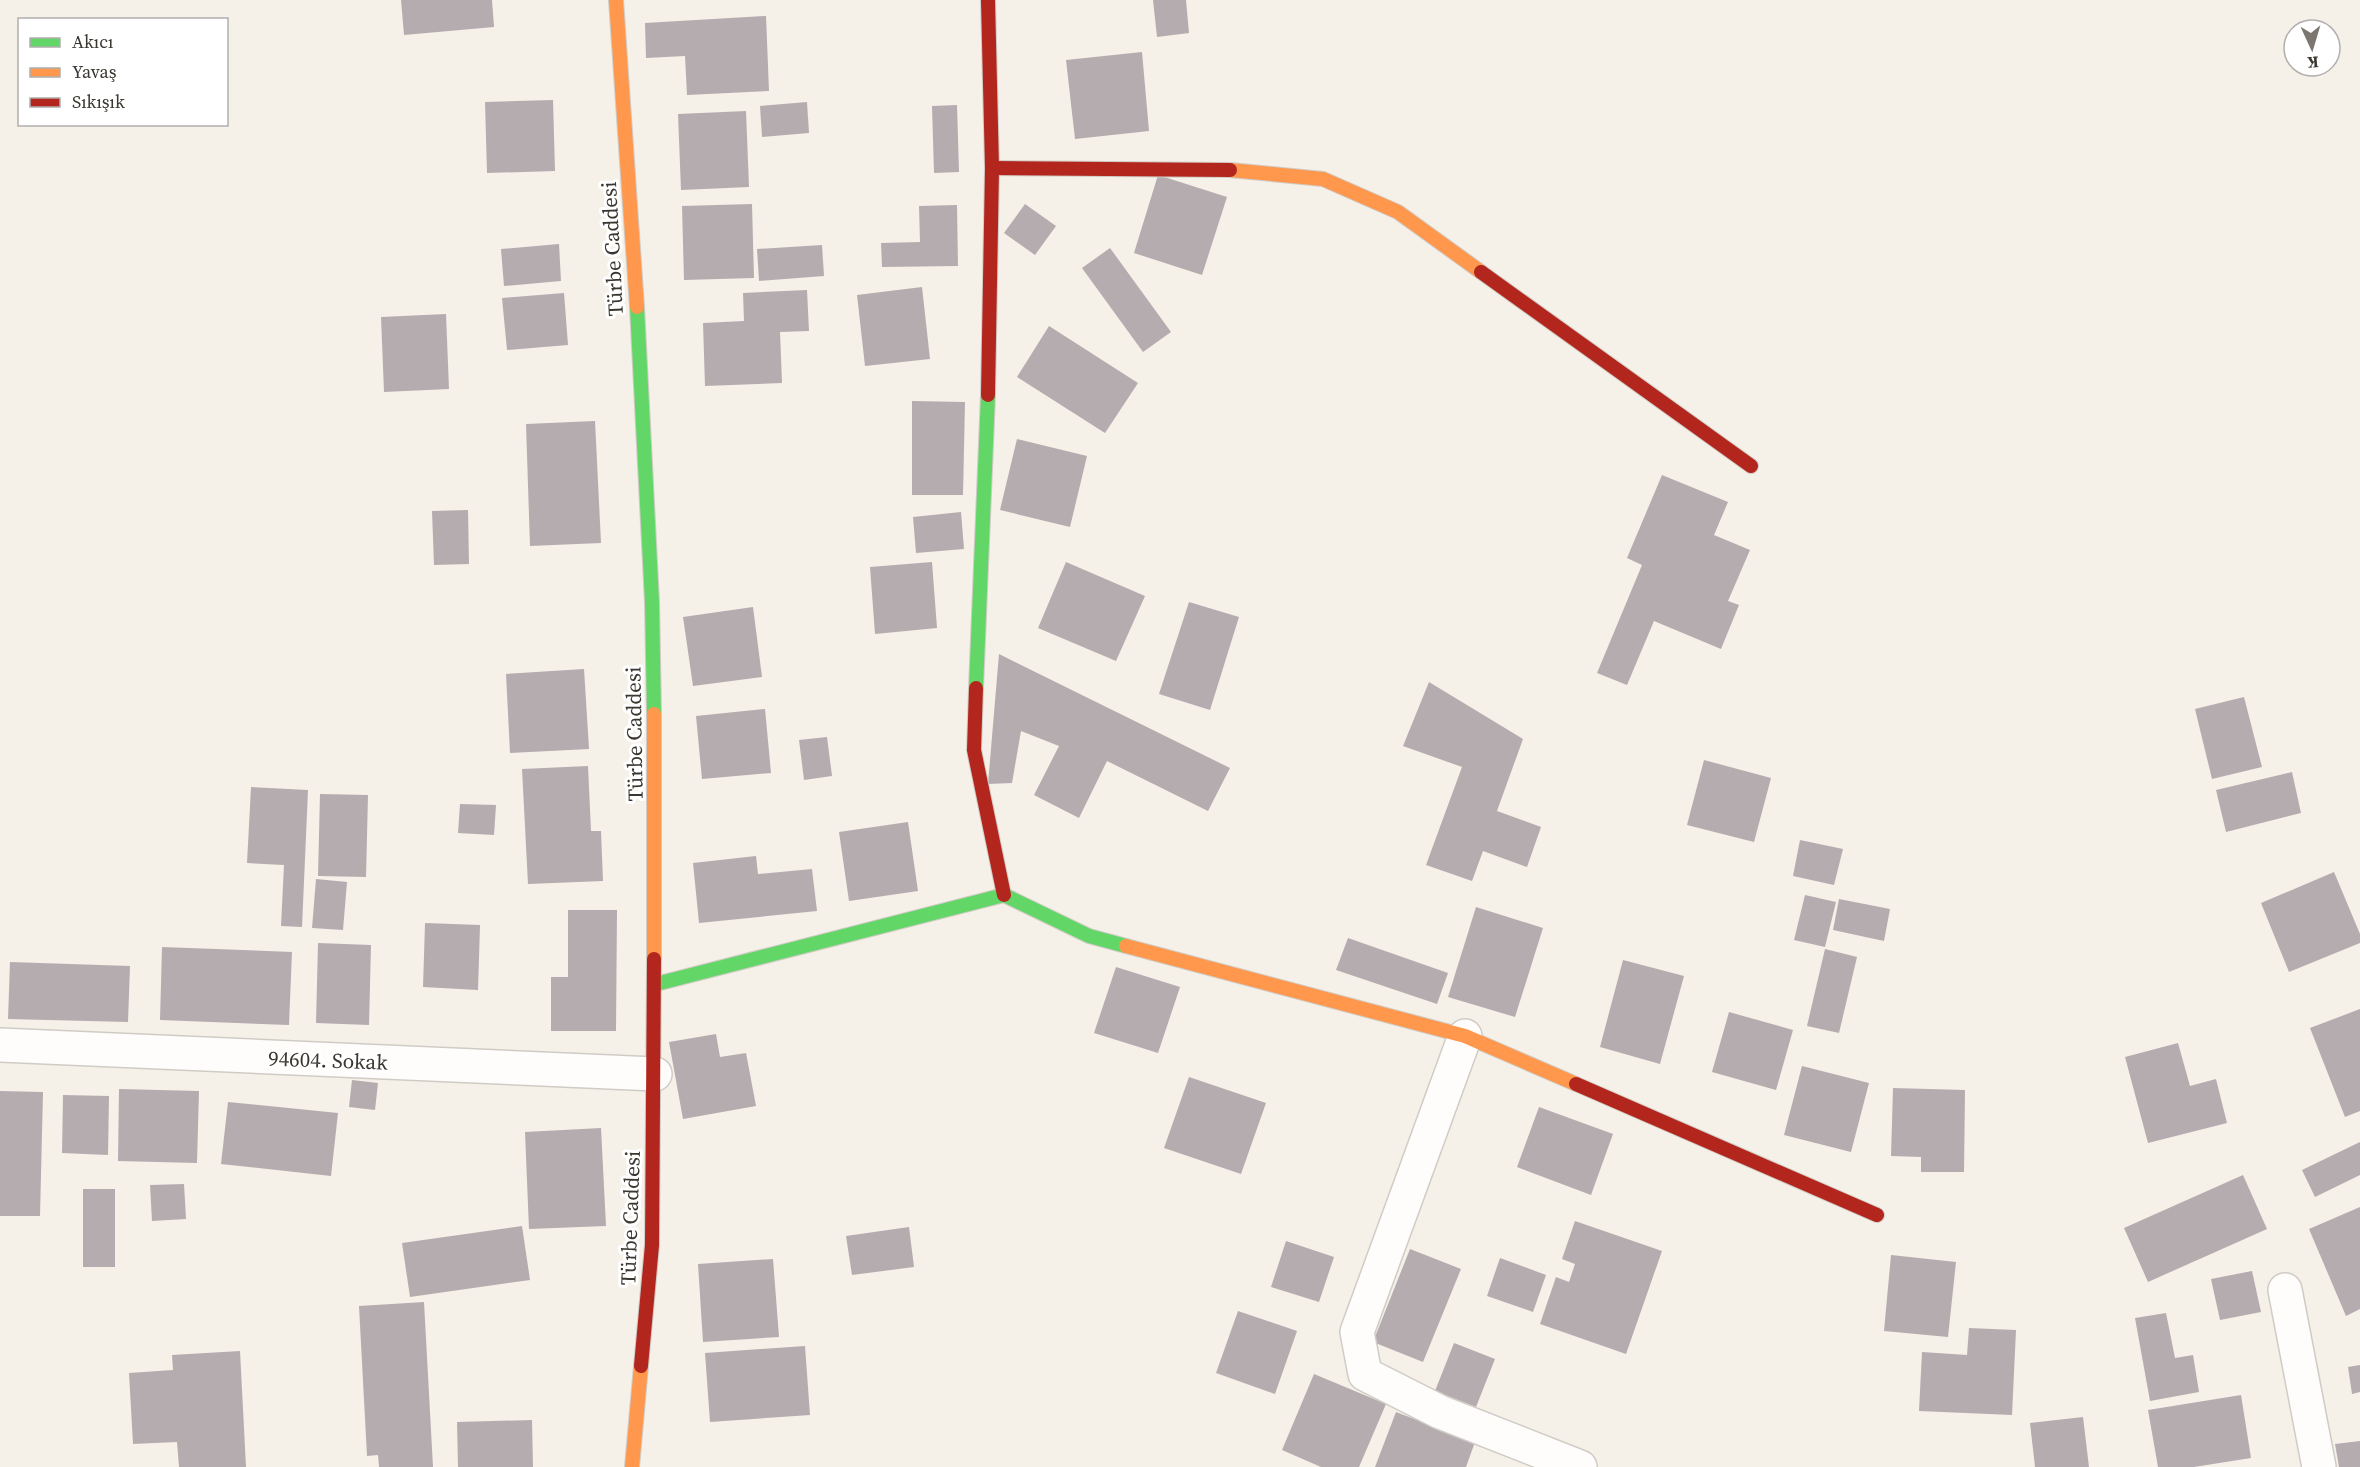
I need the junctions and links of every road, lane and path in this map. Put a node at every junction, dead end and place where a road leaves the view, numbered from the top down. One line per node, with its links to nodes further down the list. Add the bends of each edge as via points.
1 (616, 0): 6 (street, Türbe Caddesi, via 634,239 652,602)
2 (988, 0): 3 (street)
3 (992, 168): 4 (street, via 1235,170 1323,179 1398,212); 5 (street, via 989,368 974,750)
4 (1750, 466)
5 (1004, 895): 6 (street); 7 (street, via 1089,936)
6 (656, 984): 9 (street, Türbe Caddesi)
7 (1465, 1036): 10 (street); 14 (street, via 1357,1332 1365,1374 1440,1412)
8 (0, 1045): 9 (street, 94604. Sokak)
9 (655, 1074): 13 (street, Türbe Caddesi, via 652,1245)
10 (1877, 1215)
11 (2285, 1290): 12 (street)
12 (2309, 1466)
13 (632, 1467)
14 (1580, 1467)

